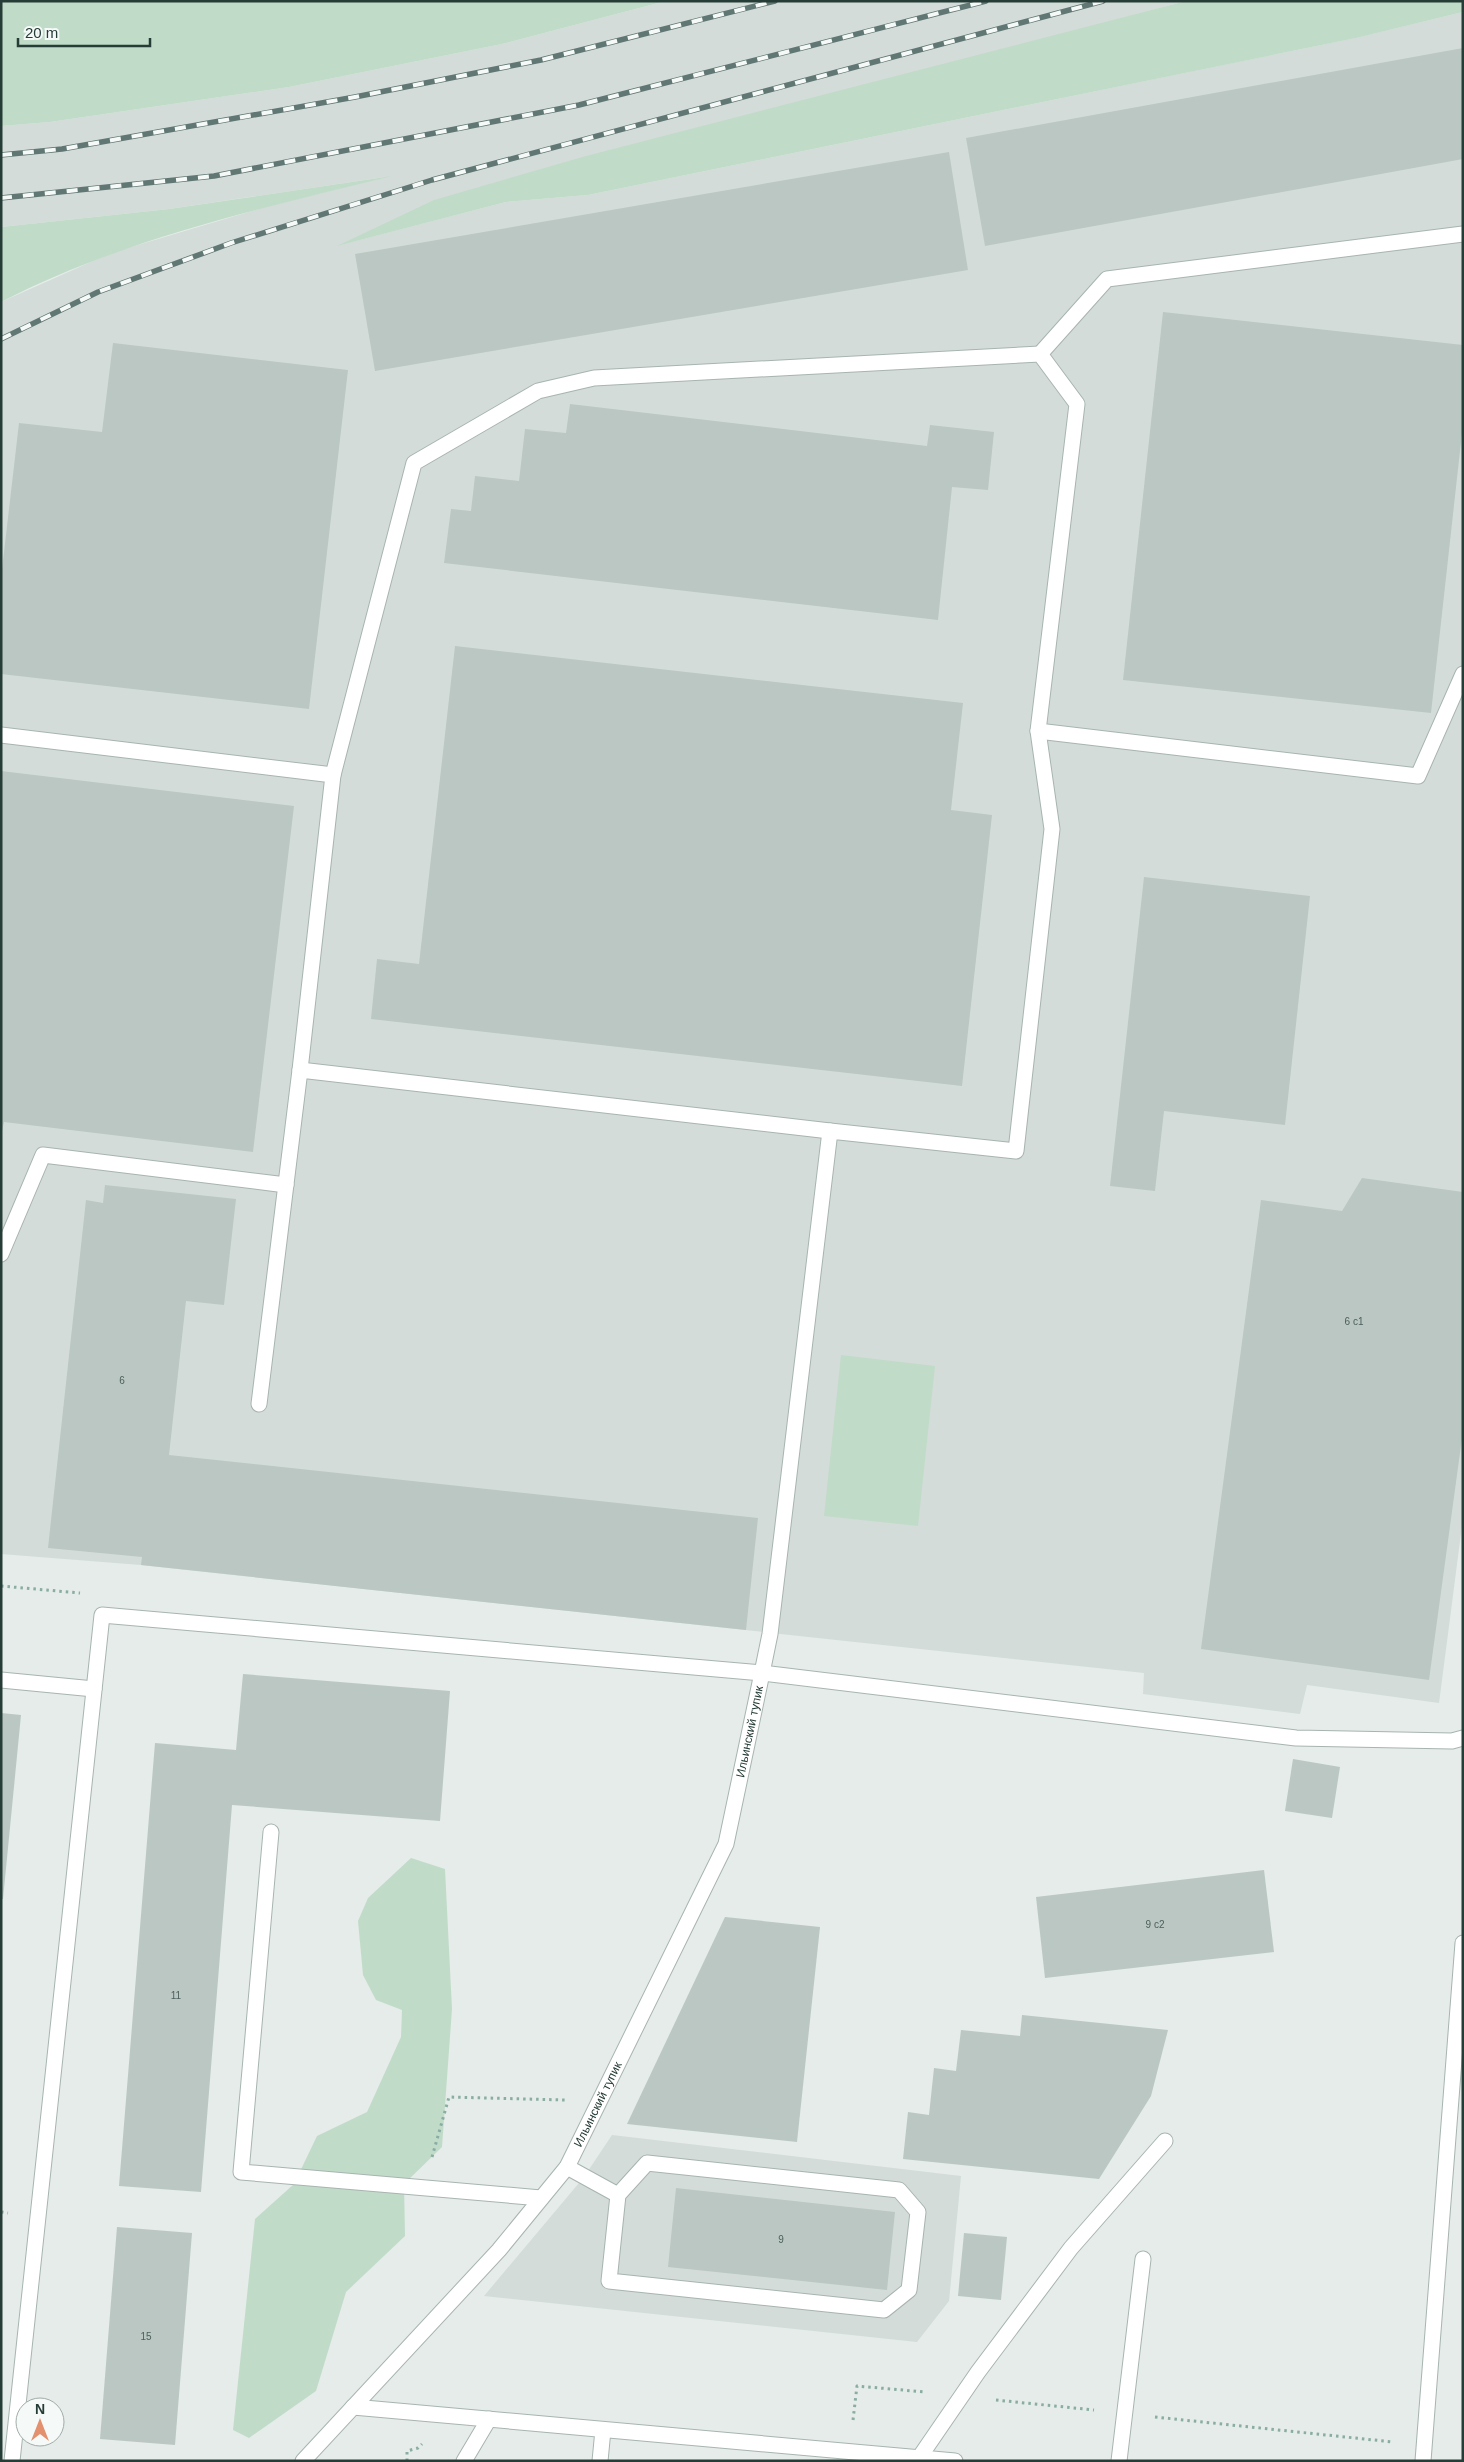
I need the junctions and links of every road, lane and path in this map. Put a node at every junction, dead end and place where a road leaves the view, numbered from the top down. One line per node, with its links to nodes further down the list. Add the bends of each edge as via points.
1 (1463, 234): 2 (street, via 1107,279)
2 (1040, 354): 4 (street, via 1077,404); 6 (street, via 594,378 538,391 414,463)
3 (1463, 674): 4 (street, via 1418,776)
4 (1038, 731): 8 (street, via 1052,829 1016,1151)
5 (1, 735): 6 (street)
6 (333, 775): 7 (street)
7 (300, 1070): 8 (street); 9 (street)
8 (830, 1131): 12 (street, Ильинский тупик, via 770,1634)
9 (286, 1185): 10 (street, via 43,1155); 11 (street)
10 (1, 1254)
11 (259, 1404)
12 (762, 1672): 14 (street, via 102,1614); 15 (street, via 1296,1738 1452,1741); 18 (street, Ильинский тупик, via 726,1844)
13 (1, 1680): 14 (street)
14 (94, 1689): 30 (street)
15 (1463, 1738)
16 (271, 1832): 21 (street, via 241,2172)
17 (1463, 1943): 37 (street)
18 (598, 2101): 20 (street, Ильинский тупик); 21 (path, via 449,2097)
19 (1165, 2141): 29 (street, via 1071,2248 978,2372)
20 (567, 2167): 22 (street); 23 (street, Ильинский тупик)
21 (422, 2188): 23 (street)
22 (618, 2195): 22 (street, via 609,2281 884,2310 909,2290 918,2212 899,2190 647,2163)
23 (541, 2198): 25 (street, Ильинский тупик, via 499,2250)
24 (1143, 2259): 36 (street)
25 (353, 2407): 26 (street); 31 (street, Ильинский тупик)
26 (489, 2419): 27 (street); 33 (street)
27 (603, 2430): 29 (street); 34 (street)
28 (424, 2441): 32 (path, via 418,2448 407,2451)
29 (919, 2458): 35 (street)
30 (12, 2461)
31 (303, 2461)
32 (407, 2461)
33 (464, 2461)
34 (600, 2461)
35 (955, 2461)
36 (1120, 2461)
37 (1423, 2461)

